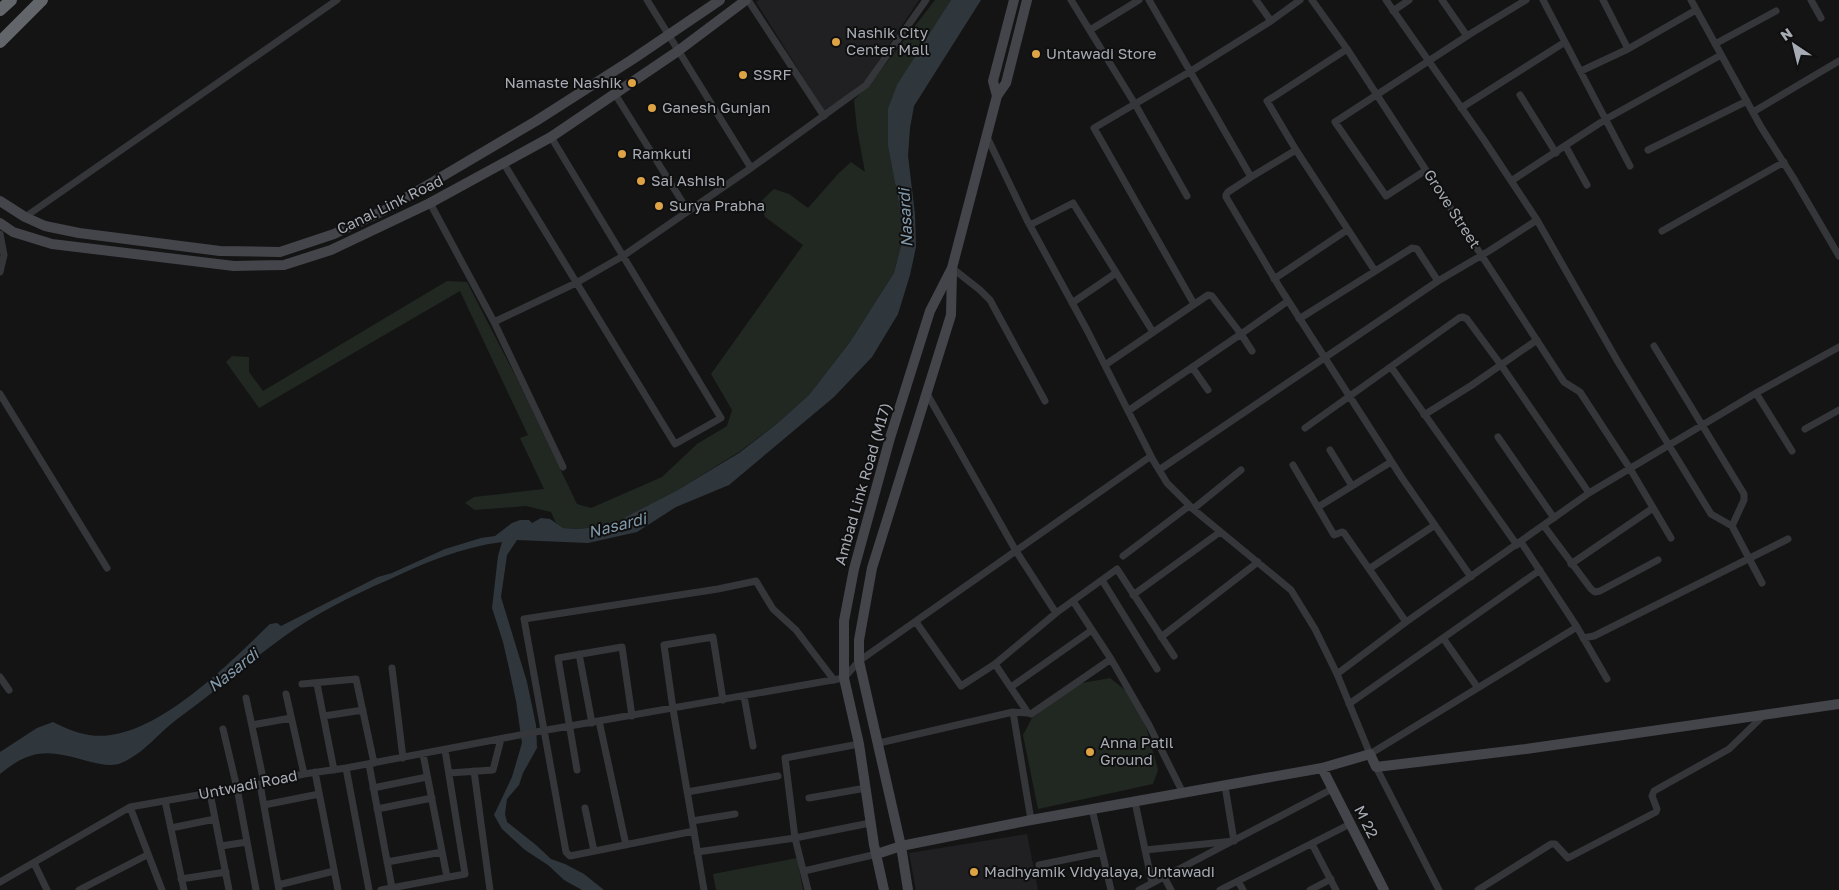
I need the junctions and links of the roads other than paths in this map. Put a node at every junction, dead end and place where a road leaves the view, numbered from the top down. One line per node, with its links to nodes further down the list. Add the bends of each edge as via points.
1 (11, 0): 24 (highway)
2 (42, 0): 33 (highway)
3 (337, 0): 72 (street)
4 (647, 0): 31 (street)
5 (720, 0): 31 (main road, Canal Link Road)
6 (747, 0): 38 (main road, Canal Link Road); 52 (street)
7 (926, 0): 52 (street, via 866,85)
8 (1014, 0): 47 (main road, Ambad Link Road (M17), via 993,81)
9 (1027, 0): 47 (main road, Ambad Link Road (M17), via 1006,83)
10 (1071, 0): 30 (street)
11 (1139, 0): 30 (street)
12 (1149, 0): 42 (street)
13 (1256, 0): 29 (street)
14 (1300, 0): 29 (street)
15 (1312, 0): 36 (street, Grove Street)
16 (1386, 0): 27 (street)
17 (1408, 0): 27 (street)
18 (1442, 0): 32 (street)
19 (1526, 0): 32 (street)
20 (1543, 0): 34 (street)
21 (1603, 0): 37 (street)
22 (1692, 0): 25 (street)
23 (1811, 0): 28 (street)
24 (0, 10)
25 (1696, 10): 35 (street); 37 (street)
26 (1776, 10): 35 (street)
27 (1393, 11): 40 (street)
28 (1821, 18)
29 (1271, 21): 42 (street)
30 (1090, 30): 49 (street)
31 (668, 35): 38 (street); 72 (main road, Canal Link Road, via 536,121 383,211 334,234 280,252 220,251 79,233 46,226)
32 (1466, 36): 40 (street)
33 (0, 42)
34 (1565, 42): 43 (street); 50 (street)
35 (1714, 44): 39 (street)
36 (1347, 49): 45 (street, Grove Street); 57 (street, via 1267,101)
37 (1628, 49): 43 (street)
38 (678, 51): 44 (main road, Canal Link Road); 63 (street)
39 (1721, 55): 48 (street); 53 (street)
40 (1428, 60): 45 (street); 50 (street)
41 (1839, 61): 51 (street)
42 (1191, 71): 49 (street); 65 (street)
43 (1580, 71): 53 (street)
44 (616, 94): 54 (main road, Canal Link Road); 71 (street)
45 (1377, 94): 64 (street, Grove Street); 64 (street, via 1335,122 1386,196)
46 (1520, 95): 59 (street)
47 (997, 96): 55 (main road, Ambad Link Road (M17))
48 (1747, 101): 51 (street); 58 (street)
49 (1135, 104): 68 (street); 91 (street, via 1094,130)
50 (1461, 108): 66 (street)
51 (1753, 112): 60 (street)
52 (824, 116): 63 (street)
53 (1606, 119): 56 (street); 62 (street)
54 (551, 137): 61 (main road, Canal Link Road); 79 (street)
55 (987, 137): 75 (street); 82 (main road, Ambad Link Road (M17))
56 (1566, 146): 59 (street); 67 (street)
57 (1296, 150): 65 (street); 76 (street)
58 (1648, 150)
59 (1556, 153): 66 (street)
60 (1784, 162): 77 (street); 81 (street)
61 (504, 164): 70 (main road, Canal Link Road); 88 (street)
62 (1630, 166)
63 (751, 168): 71 (street)
64 (1426, 170): 80 (street, Grove Street)
65 (1251, 177): 86 (street, via 1226,195)
66 (1511, 181): 73 (street)
67 (1587, 185)
68 (1186, 196)
69 (0, 201): 72 (main road, Canal Link Road)
70 (430, 203): 74 (main road, Canal Link Road, via 332,250 284,265 234,266 52,244 14,232); 93 (street)
71 (688, 211): 79 (street)
72 (25, 217)
73 (1537, 220): 80 (street); 118 (street)
74 (0, 223)
75 (1030, 225): 85 (street, via 1073,203); 90 (street)
76 (1347, 230): 83 (street); 86 (street)
77 (1662, 231)
78 (0, 234): 84 (street, via 4,254)
79 (623, 256): 88 (street); 88 (street, via 721,418 675,444)
80 (1482, 256): 87 (street); 96 (street, Grove Street)
81 (1839, 256)
82 (952, 268): 106 (main road, via 951,314); 110 (street, via 986,294); 172 (main road, Ambad Link Road (M17), via 930,311 890,438 854,569 844,621)
83 (1375, 271): 87 (street, via 1414,247); 92 (street)
84 (0, 272)
85 (1116, 273): 90 (street); 94 (street)
86 (1274, 278): 89 (street)
87 (1438, 281): 100 (street)
88 (576, 283): 93 (street)
89 (1288, 301): 92 (street); 95 (street)
90 (1072, 303): 101 (street)
91 (1194, 304): 94 (street); 95 (street, via 1208,295 1212,296)
92 (1299, 319): 100 (street)
93 (494, 322): 124 (street)
94 (1154, 332): 101 (street)
95 (1241, 334): 99 (street); 103 (street)
96 (1537, 340): 102 (street); 125 (street, Grove Street, via 1564,382 1580,392)
97 (1654, 346): 114 (street)
98 (1839, 347): 107 (street)
99 (1252, 351)
100 (1325, 358): 109 (street); 126 (street)
101 (1105, 365): 112 (street)
102 (1501, 365): 104 (street, via 1463,317); 113 (street); 129 (street)
103 (1192, 367): 105 (street); 112 (street)
104 (1391, 367): 109 (street); 113 (street)
105 (1208, 390)
106 (925, 392): 141 (street); 166 (main road, via 872,568 859,640)
107 (1756, 393): 114 (street); 120 (street)
108 (0, 394): 147 (street)
109 (1349, 396): 115 (street); 122 (street)
110 (1046, 401)
111 (1839, 410): 116 (street)
112 (1128, 411): 121 (street)
113 (1424, 414): 140 (street)
114 (1702, 425): 118 (street); 136 (street, via 1744,494)
115 (1305, 428)
116 (1805, 429)
117 (1498, 437): 133 (street)
118 (1668, 444): 125 (street); 136 (street, via 1711,514)
119 (1330, 450): 128 (street)
120 (1792, 451)
121 (1151, 456): 126 (street); 141 (street)
122 (1391, 462): 128 (street); 134 (street)
123 (1293, 465): 131 (street)
124 (563, 467)
125 (1629, 467): 129 (street); 132 (street, Grove Street)
126 (1159, 470): 130 (street)
127 (1241, 470): 130 (street)
128 (1352, 486): 131 (street)
129 (1589, 493): 133 (street)
130 (1191, 507): 137 (street); 142 (street)
131 (1318, 507): 148 (street, via 1334,535 1344,533)
132 (1653, 508): 138 (street, Grove Street); 146 (street)
133 (1554, 518): 135 (street)
134 (1435, 525): 148 (street); 150 (street)
135 (1544, 526): 140 (street); 146 (street)
136 (1732, 526): 143 (street)
137 (1220, 532): 145 (street); 153 (street)
138 (1671, 538)
139 (1788, 539): 143 (street)
140 (1519, 543): 149 (street); 150 (street)
141 (1016, 551): 155 (street); 156 (street)
142 (1123, 556)
143 (1748, 557): 152 (street); 162 (street, via 1594,636)
144 (1658, 560): 146 (street, via 1595,592)
145 (1258, 562): 160 (street); 170 (street, via 1291,590 1315,629)
146 (1571, 564)
147 (107, 568)
148 (1369, 569): 157 (street)
149 (1540, 570): 158 (street); 161 (street)
150 (1471, 577): 157 (street)
151 (1102, 580): 153 (street, via 1117,569); 154 (street); 169 (street)
152 (1762, 583)
153 (1133, 595): 160 (street)
154 (1073, 601): 155 (street); 159 (street)
155 (1056, 613): 167 (street)
156 (916, 622): 166 (street); 167 (street, via 961,686)
157 (1406, 622): 170 (street)
158 (1577, 627): 162 (street); 177 (street)
159 (1092, 630): 165 (street); 176 (street)
160 (1161, 638): 164 (street)
161 (1443, 638): 177 (street); 183 (street)
162 (1583, 638): 173 (street)
163 (579, 654): 191 (street, via 622,647); 193 (street); 195 (street, via 558,658)
164 (1174, 656)
165 (1110, 659): 188 (street); 226 (street, via 1149,725)
166 (859, 661): 172 (street); 199 (main road)
167 (995, 664): 176 (street)
168 (392, 668): 205 (street)
169 (1157, 669)
170 (1336, 674): 183 (street)
171 (0, 677): 178 (street)
172 (839, 679): 180 (street, Untwadi Road); 197 (street, via 773,608 756,581 524,619); 200 (main road, Ambad Link Road (M17))
173 (1607, 679)
174 (302, 684): 175 (street)
175 (317, 684): 186 (street, via 356,679); 190 (street)
176 (1011, 687): 188 (street)
177 (1478, 688): 204 (street)
178 (9, 690)
179 (286, 694): 192 (street)
180 (744, 696): 182 (street, Untwadi Road); 201 (street)
181 (246, 698): 194 (street)
182 (723, 700): 185 (street, Untwadi Road); 185 (street, via 713,637 664,646)
183 (1349, 704): 204 (street)
184 (1839, 704): 189 (main road)
185 (672, 709): 191 (street, Untwadi Road); 224 (street)
186 (363, 710): 190 (street); 206 (street)
187 (1013, 712): 188 (street); 199 (street); 239 (street)
188 (1028, 713)
189 (1763, 715): 209 (main road); 297 (street, via 1729,749 1654,791 1656,812 1568,858 1555,844 1551,844)
190 (324, 716): 210 (street)
191 (632, 716): 193 (street, Untwadi Road)
192 (291, 718): 194 (street); 215 (street)
193 (596, 722): 195 (street, Untwadi Road); 249 (street)
194 (252, 725): 218 (street)
195 (569, 726): 197 (street, Untwadi Road); 211 (street)
196 (223, 729): 220 (street)
197 (543, 731): 198 (street, Untwadi Road); 253 (street, via 566,852 570,856)
198 (501, 739): 202 (street, Untwadi Road); 212 (street, via 494,770)
199 (879, 743): 251 (main road)
200 (859, 744): 222 (main road, Ambad Link Road (M17)); 245 (street, via 785,758)
201 (753, 746)
202 (445, 750): 203 (street, Untwadi Road); 214 (street)
203 (423, 754): 205 (street, Untwadi Road); 217 (street)
204 (1370, 754): 208 (main road); 209 (main road)
205 (403, 758): 206 (street, Untwadi Road)
206 (371, 764): 207 (street, Untwadi Road); 221 (street)
207 (346, 768): 210 (street, Untwadi Road); 281 (street)
208 (1322, 768): 219 (main road); 223 (main road, M 22)
209 (1376, 768): 296 (street)
210 (334, 770): 213 (street, Untwadi Road)
211 (578, 770)
212 (474, 771): 214 (street); 283 (street)
213 (315, 772): 215 (street, Untwadi Road); 227 (street)
214 (449, 773): 265 (street, via 465,874)
215 (304, 774): 218 (street, Untwadi Road)
216 (778, 776): 224 (street)
217 (427, 777): 221 (street); 228 (street)
218 (262, 783): 220 (street, Untwadi Road); 232 (street)
219 (1225, 786): 226 (main road); 246 (street)
220 (236, 788): 225 (street, Untwadi Road); 247 (street)
221 (373, 788): 235 (street)
222 (866, 788): 229 (street); 241 (main road, Ambad Link Road (M17))
223 (1332, 789): 242 (main road, M 22); 246 (street)
224 (687, 792): 240 (street)
225 (210, 793): 230 (street, Untwadi Road); 238 (street)
226 (1182, 793): 231 (main road)
227 (319, 794): 232 (street); 262 (street)
228 (432, 798): 235 (street); 254 (street)
229 (809, 798)
230 (166, 801): 233 (street, Untwadi Road); 243 (street)
231 (1135, 802): 236 (main road); 252 (street)
232 (264, 805): 272 (street)
233 (130, 807): 257 (street); 260 (street, Untwadi Road)
234 (585, 808): 253 (street)
235 (377, 809): 259 (street)
236 (1092, 809): 239 (main road); 256 (street)
237 (734, 814): 240 (street)
238 (215, 819): 243 (street); 250 (street)
239 (1032, 820): 251 (main road)
240 (692, 821): 244 (street)
241 (870, 823): 245 (street); 258 (main road, Ambad Link Road (M17))
242 (1350, 824): 248 (street); 295 (main road, M 22)
243 (171, 828): 267 (street)
244 (694, 831): 249 (street); 255 (street)
245 (795, 838): 255 (street); 263 (street)
246 (1234, 841): 252 (street); 266 (street)
247 (247, 842): 250 (street); 279 (street)
248 (1312, 844): 268 (street); 270 (street)
249 (626, 845): 253 (street)
250 (221, 846): 264 (street)
251 (901, 846): 258 (main road); 287 (main road)
252 (1145, 850): 271 (street)
253 (594, 851)
254 (442, 852): 259 (street); 265 (street)
255 (697, 852): 284 (street)
256 (1102, 852): 261 (street); 288 (street)
257 (148, 854): 275 (street); 276 (street)
258 (877, 854): 263 (street); 286 (main road, Ambad Link Road (M17))
259 (387, 862): 273 (street)
260 (34, 863): 269 (street, Untwadi Road); 274 (street)
261 (1039, 865)
262 (334, 871): 272 (street); 280 (street)
263 (804, 871): 285 (street)
264 (226, 872): 267 (street); 278 (street)
265 (447, 877): 273 (street)
266 (1164, 877): 271 (street); 290 (street)
267 (181, 879): 277 (street)
268 (1330, 879): 293 (street); 294 (street)
269 (0, 881)
270 (1238, 881): 291 (street); 292 (street)
271 (1152, 883): 289 (street)
272 (278, 887)
273 (392, 888): 282 (street)
274 (47, 890)
275 (79, 890)
276 (162, 890)
277 (184, 890)
278 (229, 890)
279 (256, 890)
280 (338, 890)
281 (369, 890)
282 (381, 890)
283 (490, 890)
284 (704, 890)
285 (808, 890)
286 (884, 890)
287 (908, 890)
288 (1111, 890)
289 (1139, 890)
290 (1172, 890)
291 (1220, 890)
292 (1243, 890)
293 (1310, 890)
294 (1336, 890)
295 (1384, 890)
296 (1439, 890)
297 (1478, 890)

